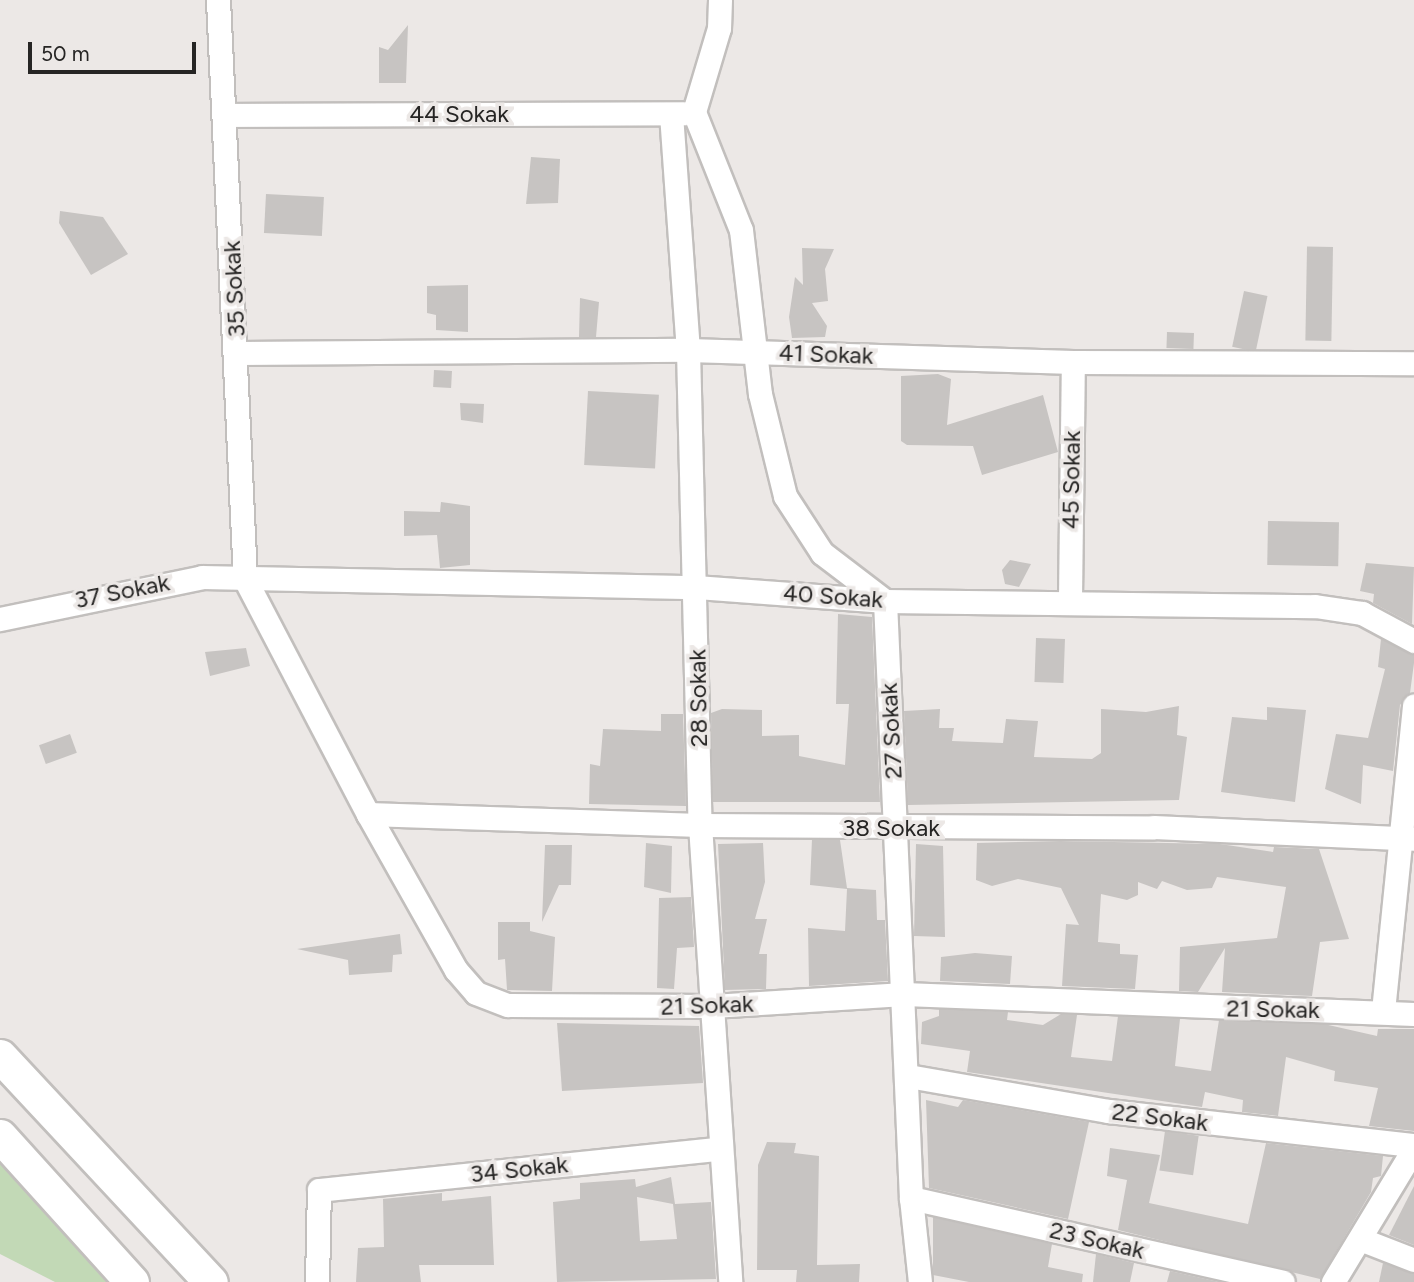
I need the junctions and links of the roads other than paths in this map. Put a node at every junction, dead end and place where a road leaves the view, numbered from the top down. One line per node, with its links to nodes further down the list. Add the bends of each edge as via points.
1 (218, 0): 5 (street, 35 Sokak)
2 (720, 0): 3 (street, via 719,27)
3 (694, 112): 4 (street, 44 Sokak); 7 (street, via 741,230)
4 (671, 114): 5 (street, 44 Sokak); 6 (street, 28 Sokak)
5 (224, 115): 8 (street, 35 Sokak)
6 (688, 350): 7 (street, 41 Sokak); 8 (street, 41 Sokak); 12 (street, 28 Sokak)
7 (756, 351): 9 (street, 41 Sokak); 14 (street, via 785,496 822,553)
8 (238, 353): 11 (street, 35 Sokak)
9 (1073, 362): 10 (street, 41 Sokak); 13 (street, 45 Sokak)
10 (1414, 363)
11 (245, 579): 12 (street, 40 Sokak); 15 (street, 37 Sokak, via 145,585); 18 (street, 21 Sokak)
12 (696, 587): 14 (street, 40 Sokak); 19 (street, 28 Sokak)
13 (1070, 598): 14 (street, 40 Sokak); 16 (street, 40 Sokak, via 1315,606 1362,613)
14 (885, 601): 20 (street, 27 Sokak)
15 (0, 619)
16 (1414, 641)
17 (1414, 706): 21 (street)
18 (368, 814): 19 (street, 38 Sokak); 23 (street, 21 Sokak, via 456,970 476,992 508,1005)
19 (700, 825): 20 (street, 38 Sokak); 23 (street, 28 Sokak)
20 (895, 828): 21 (street, 38 Sokak, via 1154,827); 22 (street, 27 Sokak)
21 (1408, 839): 24 (street)
22 (904, 993): 23 (street, 21 Sokak); 24 (street, 21 Sokak); 27 (street, 27 Sokak)
23 (712, 1006): 30 (street, 28 Sokak)
24 (1383, 1011): 25 (street, 21 Sokak)
25 (1414, 1014)
26 (0, 1056): 35 (main road)
27 (908, 1076): 29 (street, 22 Sokak, via 1109,1111); 31 (street, 27 Sokak)
28 (0, 1136): 34 (main road)
29 (1414, 1147): 32 (street)
30 (719, 1149): 36 (street, 34 Sokak, via 319,1190); 37 (street, 28 Sokak)
31 (911, 1198): 38 (street, 27 Sokak); 39 (street, 23 Sokak)
32 (1360, 1239): 33 (street); 40 (street)
33 (1414, 1260)
34 (132, 1282)
35 (211, 1282)
36 (317, 1282)
37 (730, 1282)
38 (923, 1282)
39 (1283, 1282)
40 (1334, 1282)

